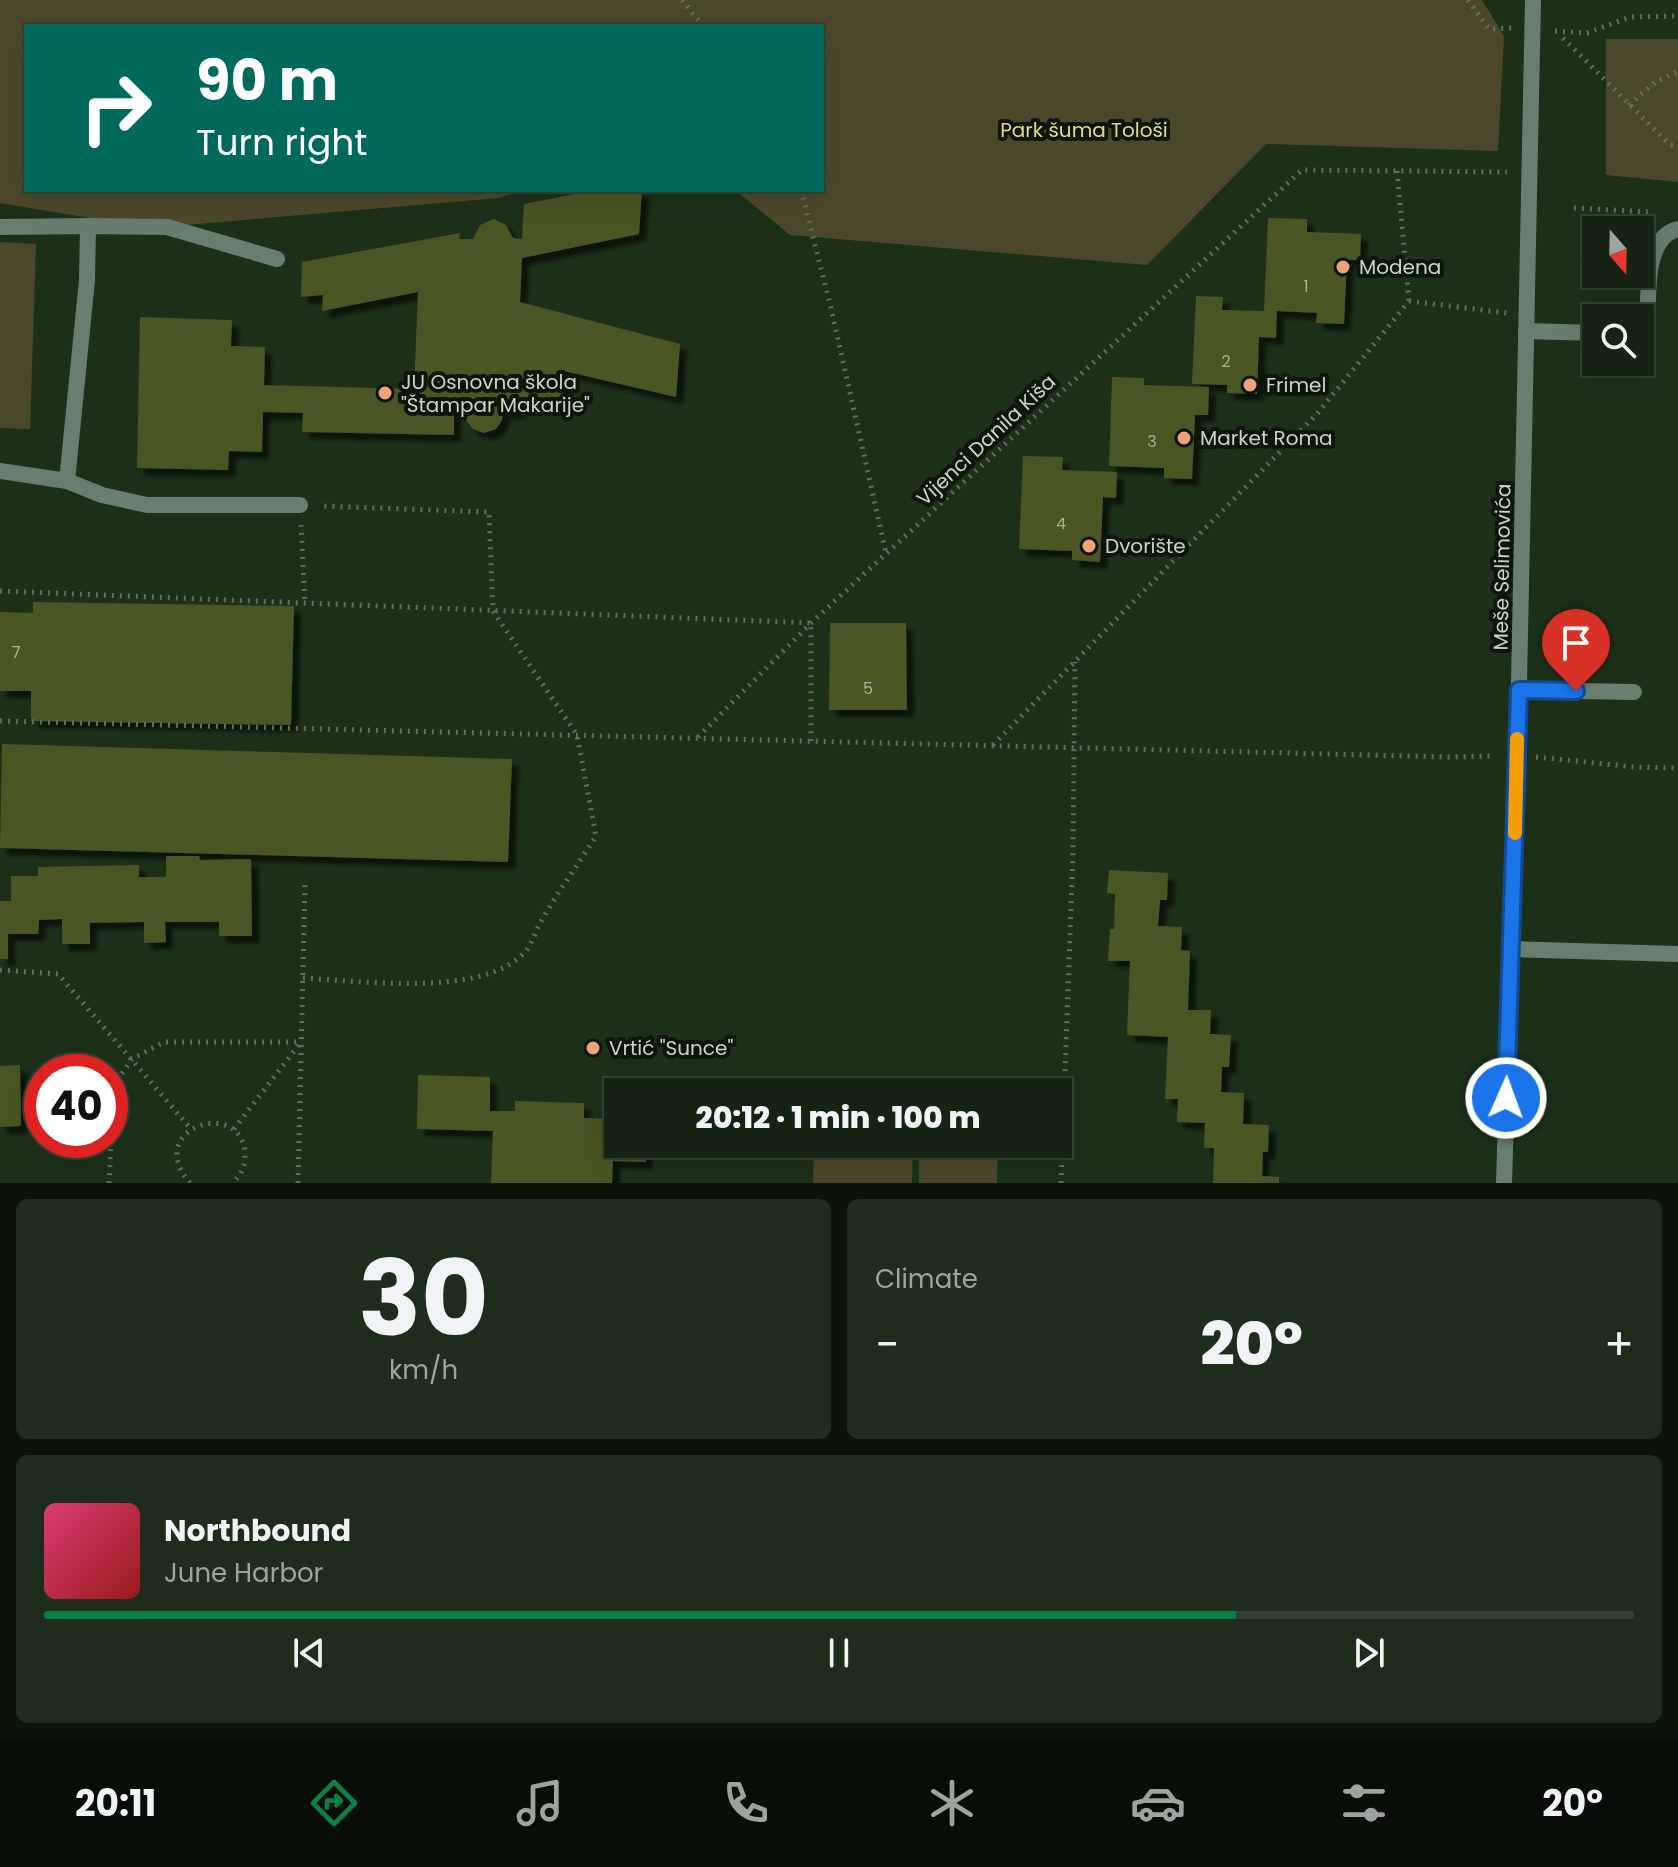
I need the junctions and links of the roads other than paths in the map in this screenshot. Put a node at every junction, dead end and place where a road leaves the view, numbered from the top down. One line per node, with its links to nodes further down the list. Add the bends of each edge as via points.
1 (1533, 0): 7 (street, Meše Selimovića)
2 (88, 226): 3 (street); 5 (street, via 167,227); 10 (street)
3 (0, 227)
4 (1678, 229): 6 (street, via 1659,244 1650,263)
5 (277, 259)
6 (1649, 304)
7 (1526, 323): 8 (street); 12 (street, Meše Selimovića)
8 (1582, 331)
9 (0, 471): 10 (street)
10 (67, 481): 11 (street, via 147,505)
11 (300, 505)
12 (1519, 690): 13 (street); 14 (street, Meše Selimovića)
13 (1634, 692)
14 (1511, 949): 15 (street); 16 (street, Meše Selimovića)
15 (1678, 954)
16 (1504, 1183)

